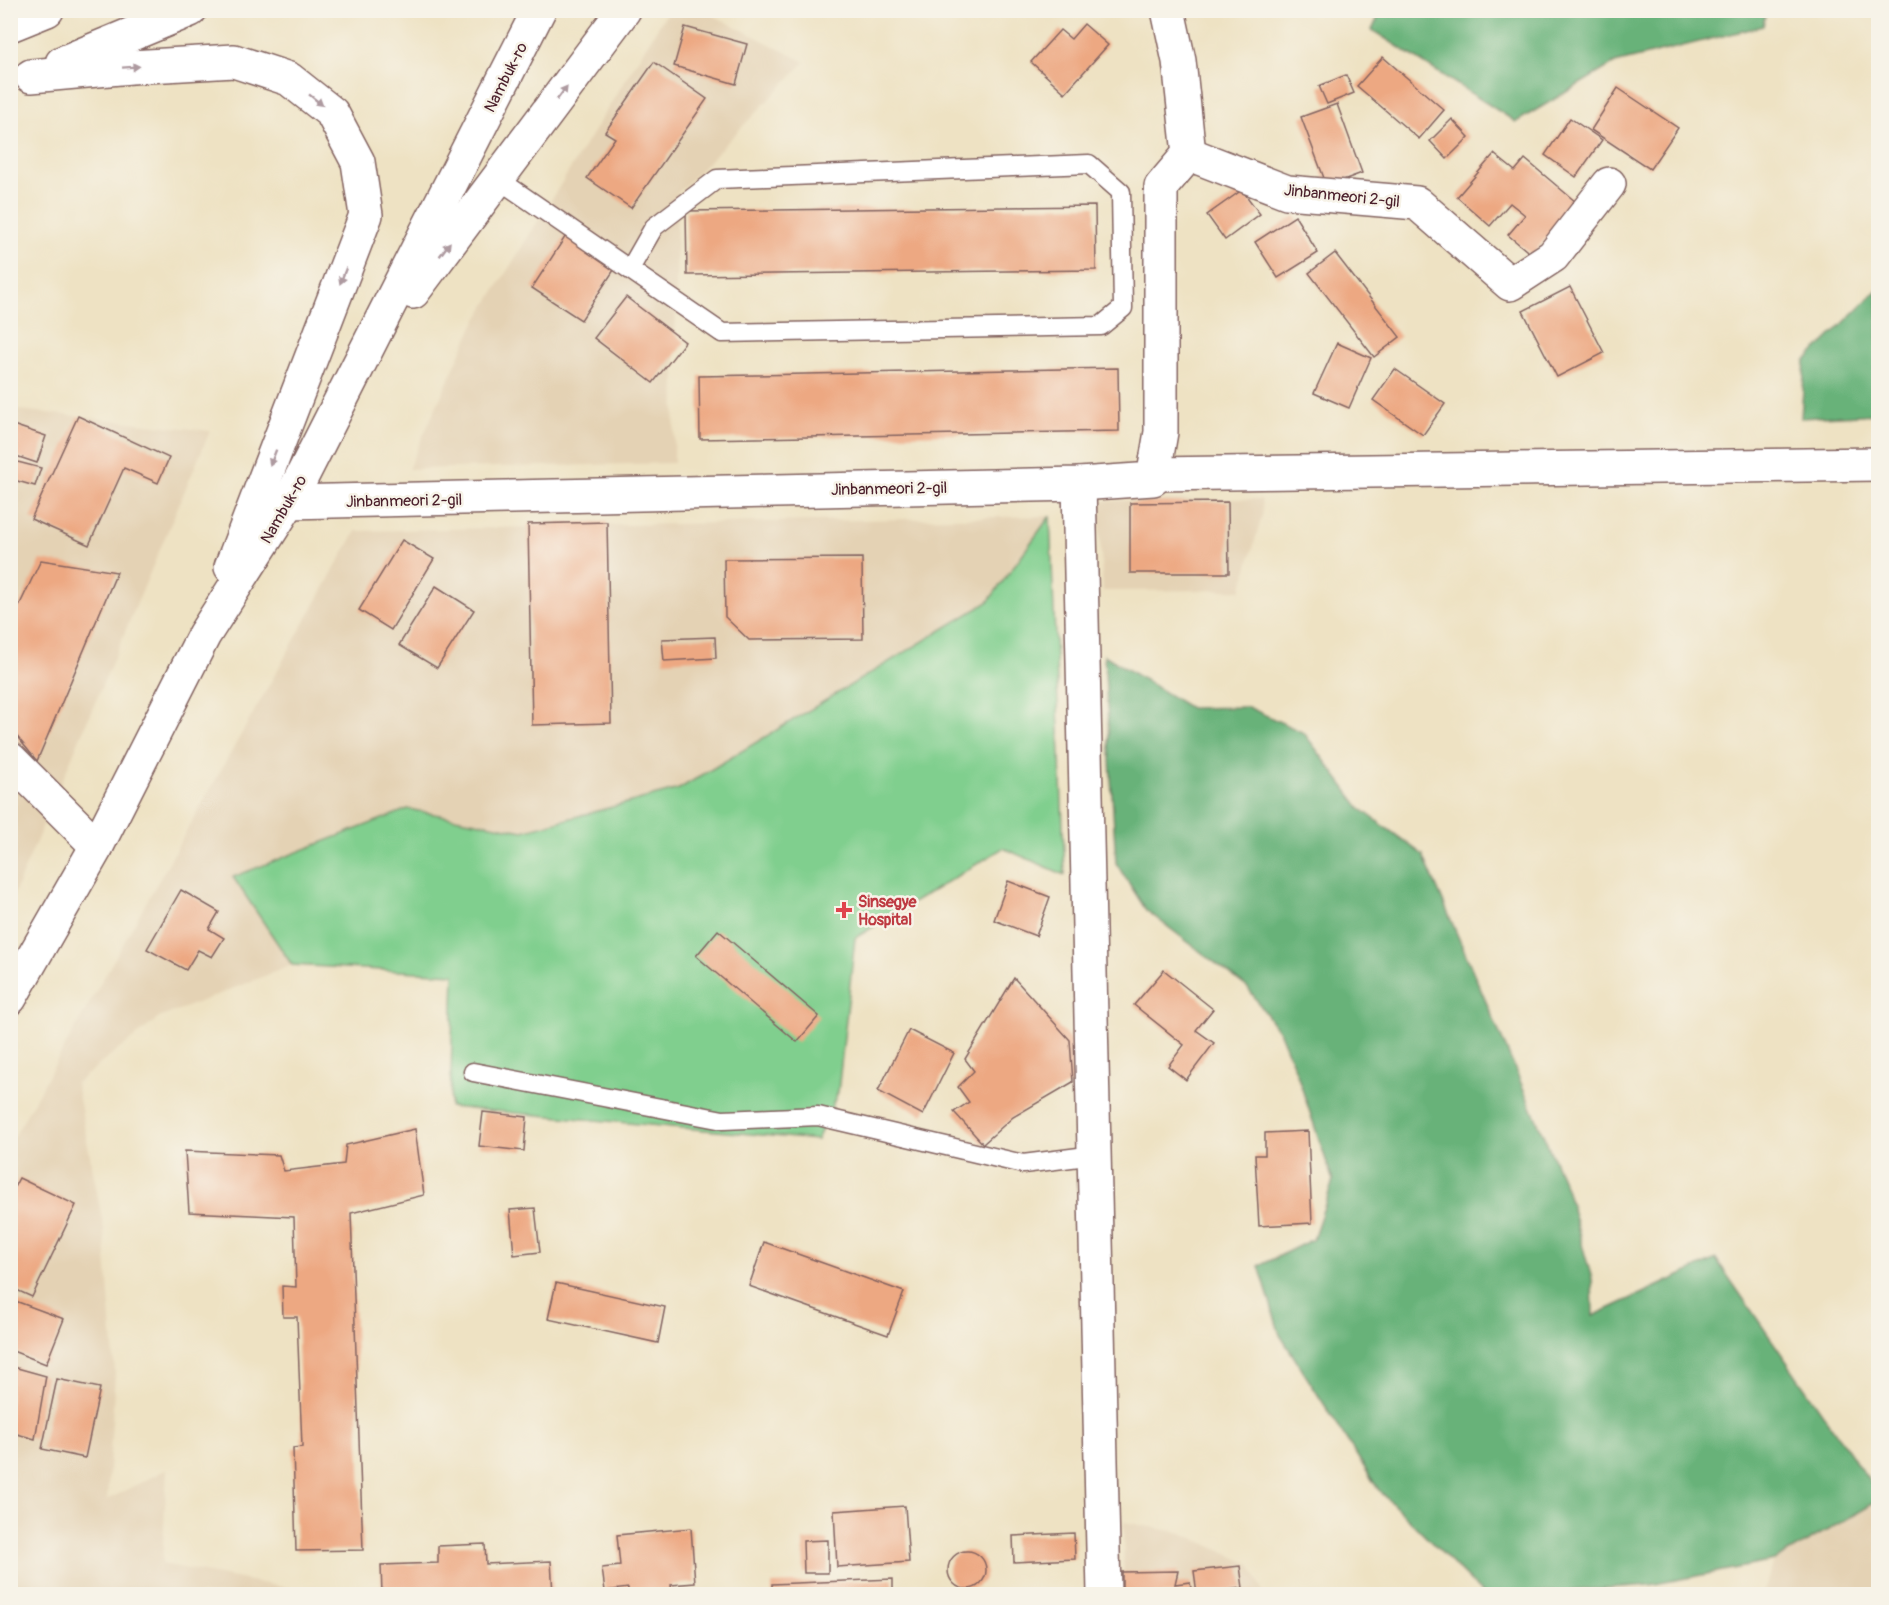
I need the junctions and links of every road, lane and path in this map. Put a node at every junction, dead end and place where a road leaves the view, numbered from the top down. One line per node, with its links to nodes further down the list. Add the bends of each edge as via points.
1 (47, 10): 6 (street)
2 (190, 10): 7 (street)
3 (539, 10): 12 (street, Nambuk-ro)
4 (624, 10): 9 (street, one-way to 4)
5 (1168, 10): 8 (street, via 1179,61)
6 (10, 25)
7 (21, 80): 17 (street, one-way to 17, via 131,67 234,61 289,79 332,113 358,162 366,215)
8 (1189, 154): 10 (street, Jinbanmeori 2-gil, via 1287,192 1417,203 1510,284 1553,256); 14 (street, via 1161,188 1161,432)
9 (498, 179): 11 (lane); 12 (street, one-way to 9)
10 (1609, 184)
11 (630, 269): 11 (lane, via 722,333 1101,326 1123,308 1121,192 1089,164 717,179 654,227)
12 (360, 363): 16 (street, Nambuk-ro)
13 (1878, 464): 14 (street)
14 (1154, 474): 15 (street, Jinbanmeori 2-gil, via 1153,479)
15 (1079, 484): 16 (street, Jinbanmeori 2-gil); 22 (street)
16 (289, 502): 17 (street, Nambuk-ro)
17 (204, 635): 19 (street, Nambuk-ro)
18 (10, 759): 19 (street)
19 (97, 846): 20 (street, Nambuk-ro)
20 (10, 998)
21 (473, 1072): 22 (lane, via 723,1120 818,1116 1023,1164)
22 (1095, 1155): 23 (street)
23 (1104, 1594)

